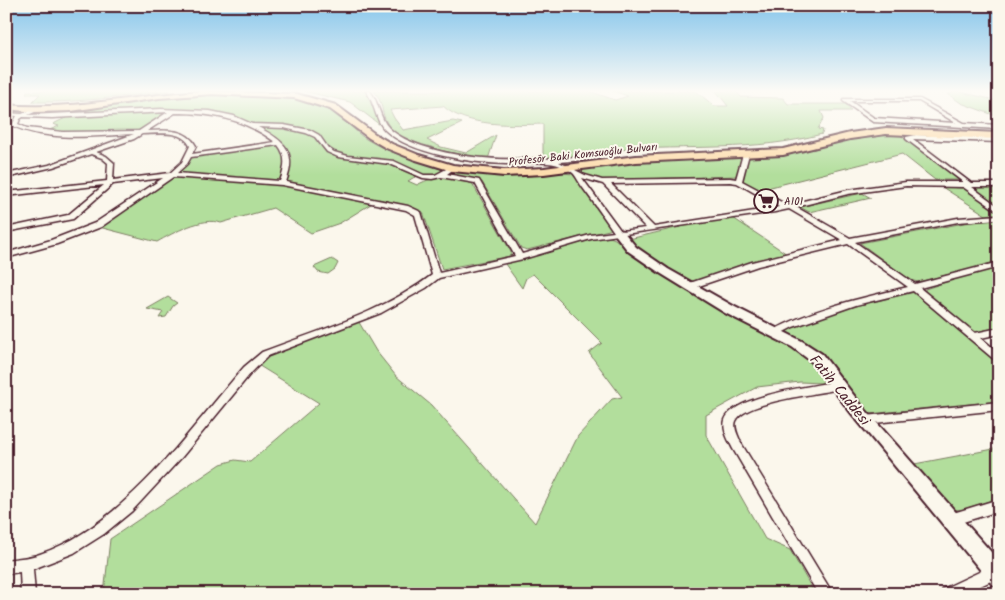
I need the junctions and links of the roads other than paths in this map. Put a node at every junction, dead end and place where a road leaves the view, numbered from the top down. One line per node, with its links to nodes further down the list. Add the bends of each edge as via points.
1 (17, 119): 12 (street, via 14,123 19,128 50,133)
2 (162, 119): 12 (street)
3 (238, 119): 9 (street)
4 (349, 119): 20 (main road, Profesör Baki Komsuoğlu Bulvarı, via 389,146)
5 (363, 119): 19 (main road, Profesör Baki Komsuoğlu Bulvarı, via 387,138 440,158 488,166)
6 (382, 119): 19 (street, via 384,126 396,135 440,152 496,162)
7 (872, 119): 10 (street)
8 (952, 119): 10 (street)
9 (251, 125): 15 (street); 23 (street, via 310,132 318,136 325,150 340,156 390,163 424,177)
10 (964, 126): 11 (street)
11 (999, 127)
12 (145, 131): 16 (street); 18 (street, via 176,133 188,138 193,146)
13 (999, 134): 17 (main road, Profesör Baki Komsuoğlu Bulvarı, via 886,131 792,150); 19 (main road, Profesör Baki Komsuoğlu Bulvarı, via 874,127 777,147 634,153)
14 (999, 140): 30 (street, via 908,138)
15 (280, 143): 18 (street); 29 (street, via 288,155 288,168)
16 (90, 152): 24 (street, via 51,166); 28 (street, via 111,163)
17 (746, 154): 21 (main road, Profesör Baki Komsuoğlu Bulvarı, via 630,159); 27 (street)
18 (188, 156): 22 (street)
19 (554, 165): 20 (main road, Profesör Baki Komsuoğlu Bulvarı, via 504,173); 21 (main road, Profesör Baki Komsuoğlu Bulvarı); 38 (street, via 579,176)
20 (452, 168): 23 (street)
21 (569, 168): 25 (street)
22 (172, 175): 28 (street); 29 (street); 40 (street, via 98,225)
23 (441, 175): 41 (street, via 478,182)
24 (6, 176)
25 (583, 176): 26 (street); 38 (street)
26 (605, 182): 27 (street, via 719,179); 36 (street)
27 (739, 182): 33 (street)
28 (110, 183): 32 (street); 37 (street, via 70,217)
29 (282, 183): 43 (street, via 414,211 418,214)
30 (966, 184): 31 (street); 33 (street, via 906,184 853,191); 34 (street)
31 (999, 185)
32 (6, 194)
33 (787, 207): 36 (street); 39 (street)
34 (999, 210)
35 (999, 216): 39 (street, via 958,220)
36 (652, 228): 38 (street)
37 (6, 230)
38 (623, 232): 41 (street, via 590,237); 44 (street, Fatih Caddesi, via 626,243)
39 (849, 241): 44 (street, via 755,264); 45 (street)
40 (6, 256)
41 (520, 257): 43 (street)
42 (999, 264): 45 (street)
43 (436, 276): 55 (street, via 378,311 253,362 158,475 104,528 77,546 48,559)
44 (690, 286): 47 (street, Fatih Caddesi)
45 (914, 288): 47 (street, via 853,304 790,325); 48 (street)
46 (999, 331): 48 (street)
47 (776, 333): 50 (street, Fatih Caddesi, via 811,352)
48 (972, 337): 49 (street)
49 (999, 359)
50 (839, 385): 52 (street, Fatih Caddesi); 59 (street, via 757,402 733,415 730,424 737,446)
51 (999, 406): 52 (street)
52 (865, 420): 54 (street, Fatih Caddesi)
53 (999, 505): 54 (street)
54 (950, 520): 57 (street, Fatih Caddesi)
55 (26, 564): 56 (street); 58 (street)
56 (6, 567)
57 (996, 574): 60 (street)
58 (28, 594)
59 (826, 594)
60 (948, 594)

